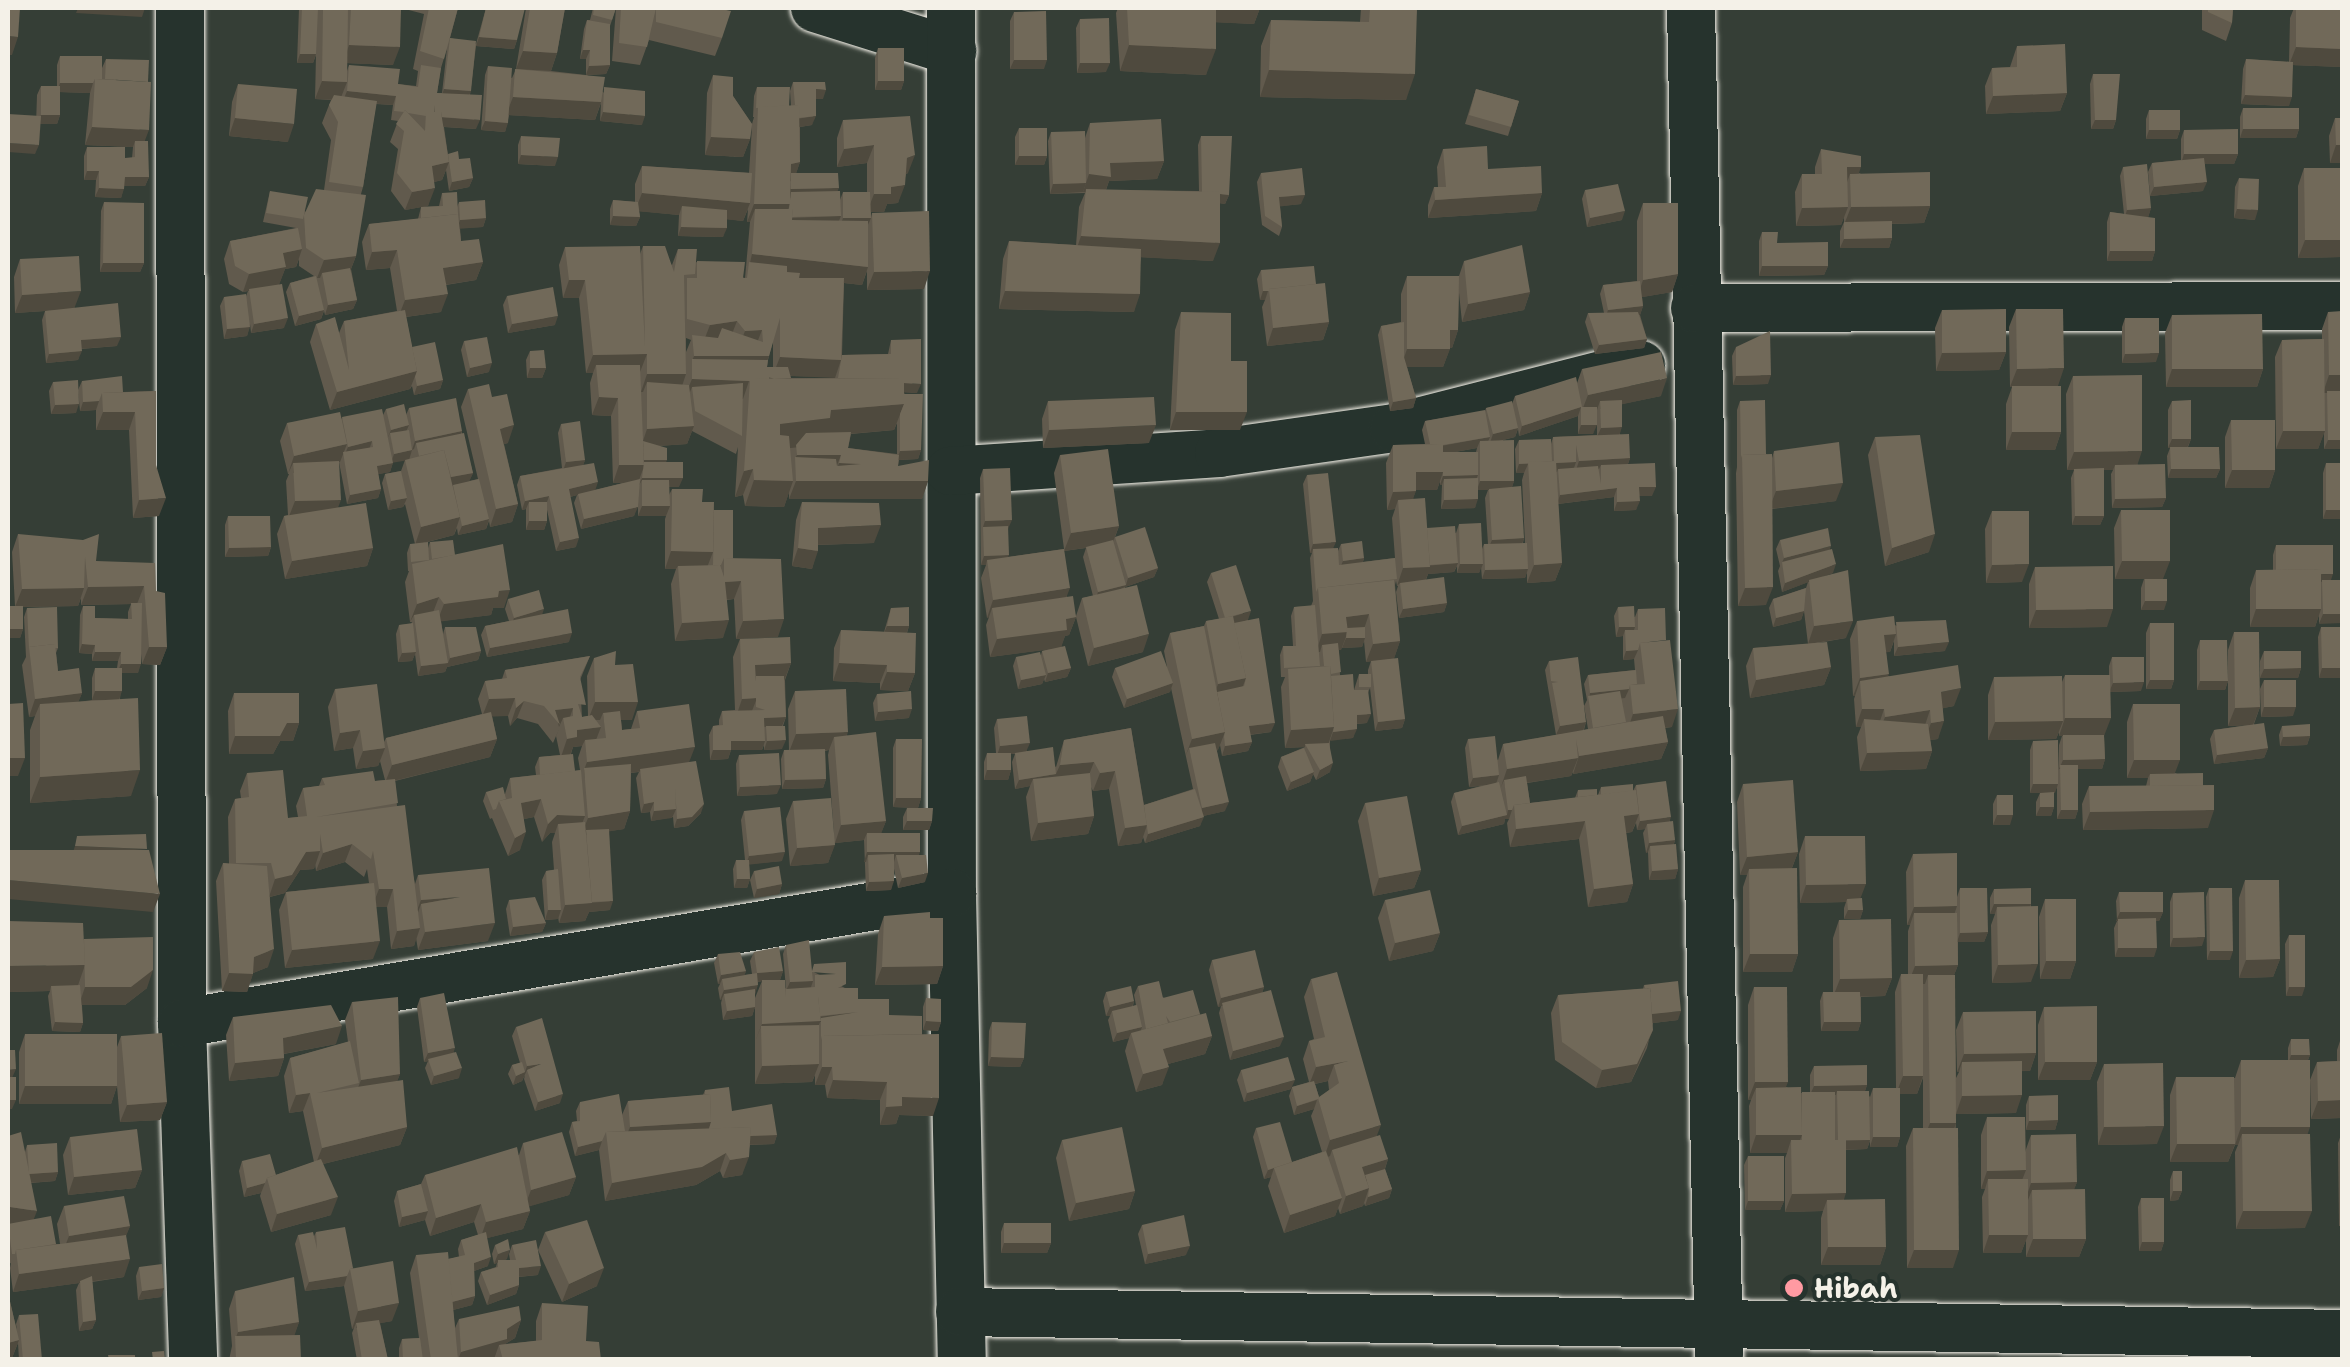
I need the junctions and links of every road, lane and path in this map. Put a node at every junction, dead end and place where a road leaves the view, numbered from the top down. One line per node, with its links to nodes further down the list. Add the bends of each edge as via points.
1 (180, 8): 9 (street)
2 (815, 8): 4 (street)
3 (1690, 8): 6 (street)
4 (952, 29): 7 (street)
5 (2342, 306): 6 (street)
6 (1695, 330): 7 (street, via 1394,428 1219,453); 12 (street)
7 (950, 471): 8 (street)
8 (952, 894): 9 (street); 10 (street)
9 (182, 1023): 13 (street)
10 (960, 1312): 12 (street); 14 (street)
11 (2342, 1334): 12 (street)
12 (1718, 1344)
13 (193, 1360)
14 (962, 1360)

